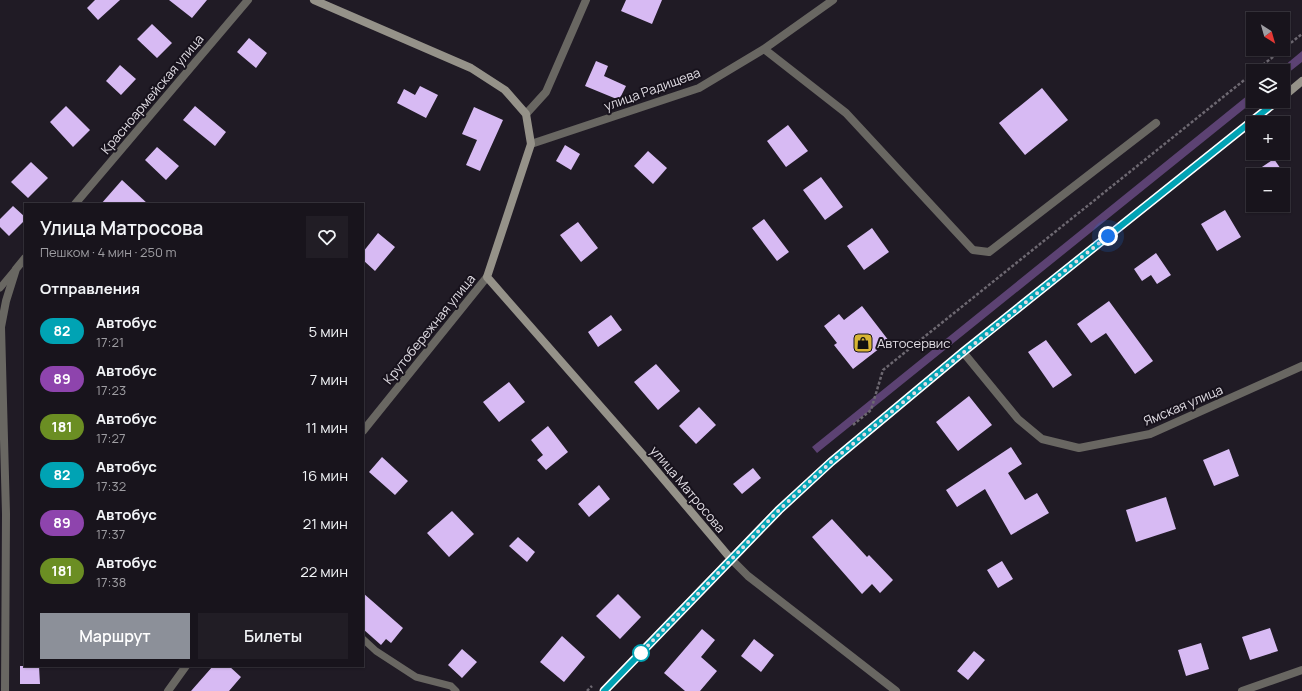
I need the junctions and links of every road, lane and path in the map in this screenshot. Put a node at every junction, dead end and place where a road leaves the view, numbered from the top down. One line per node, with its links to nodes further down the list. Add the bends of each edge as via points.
1 (248, 0): 17 (street, Красноармейская улица)
2 (314, 0): 14 (street, via 471,68 505,90)
3 (586, 0): 14 (street, via 546,92)
4 (833, 0): 7 (street, улица Радищева)
5 (1302, 34): 6 (path)
6 (1290, 43)
7 (764, 50): 15 (street, via 846,113 974,250 989,252); 16 (street, улица Радищева, via 699,88)
8 (1274, 56): 9 (path)
9 (1264, 64)
10 (1246, 78): 25 (path, via 883,370 871,410)
11 (1302, 81): 12 (street)
12 (1290, 90)
13 (1268, 108): 22 (street)
14 (526, 114): 16 (street)
15 (1156, 122)
16 (531, 144): 20 (street, Крутобережная улица)
17 (76, 203)
18 (24, 259): 19 (street)
19 (16, 269): 21 (lane); 31 (street, via 1,327 6,514)
20 (487, 277): 24 (street, Крутобережная улица); 26 (street, улица Матросова, via 644,456)
21 (0, 288)
22 (963, 352): 23 (street, Ямская улица, via 1018,419 1042,439 1079,448 1150,434); 26 (street, via 831,462 779,510)
23 (1302, 366)
24 (364, 430)
25 (848, 430)
26 (731, 560): 35 (street); 36 (street, улица Матросова)
27 (364, 640): 33 (lane, via 376,651 416,677 451,686)
28 (185, 667): 32 (street)
29 (1302, 670): 37 (street)
30 (593, 685): 34 (path)
31 (5, 691)
32 (168, 691)
33 (456, 691)
34 (587, 691)
35 (604, 691)
36 (896, 691)
37 (1242, 691)

